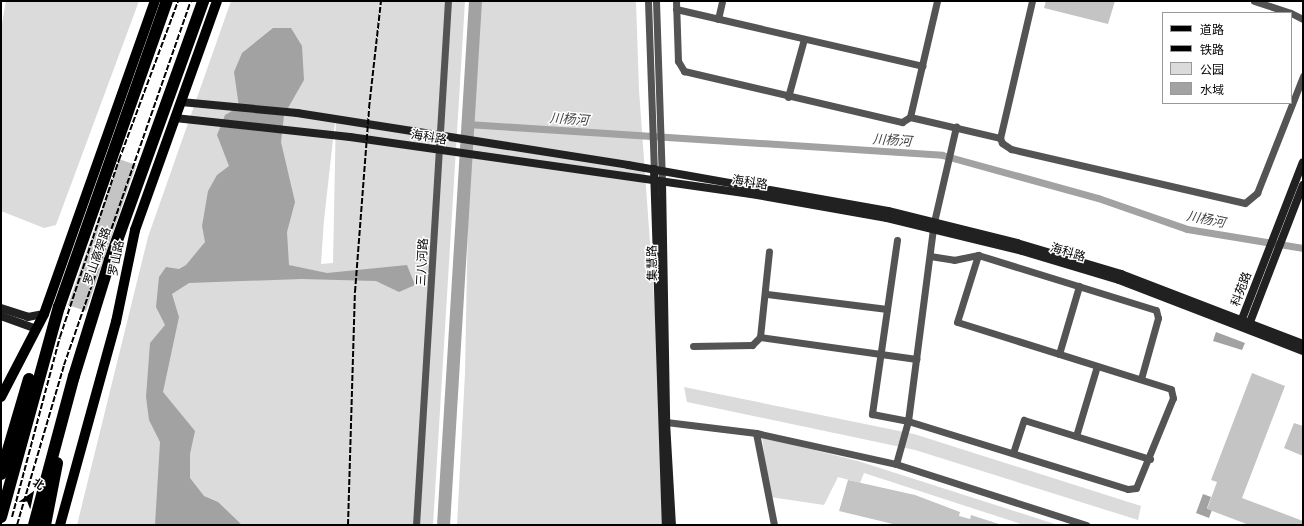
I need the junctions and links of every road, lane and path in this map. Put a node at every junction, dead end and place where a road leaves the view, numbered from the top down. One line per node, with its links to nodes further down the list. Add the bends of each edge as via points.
1 (154, 1): 47 (main road)
2 (167, 1): 38 (highway, 罗山高架路)
3 (204, 1): 42 (highway, 罗山高架路)
4 (217, 1): 22 (main road, 罗山路)
5 (448, 1): 29 (street, 三八河路)
6 (648, 1): 27 (street, 集慧路)
7 (656, 1): 27 (street, 集慧路)
8 (676, 1): 13 (street)
9 (722, 1): 16 (street)
10 (937, 1): 19 (street)
11 (1032, 1): 30 (street)
12 (1254, 1): 14 (street)
13 (676, 9): 16 (street); 21 (street, via 678,61 681,69)
14 (1287, 12)
15 (1292, 14): 17 (street)
16 (718, 18): 18 (street)
17 (1303, 19)
18 (804, 39): 19 (street); 21 (street)
19 (922, 66): 25 (street)
20 (1303, 76): 24 (street)
21 (788, 97): 25 (street, via 896,122)
22 (181, 102): 26 (main road, 罗山路); 29 (street, 海科路, via 297,113)
23 (1292, 104): 30 (street, via 1257,193 1245,203 1011,149 1002,143)
24 (1292, 104)
25 (910, 117): 28 (street)
26 (175, 118): 31 (street, 海科路, via 342,136); 76 (main road, 罗山路, via 135,230 116,322)
27 (656, 124): 33 (street, 集慧路)
28 (956, 127): 30 (street); 36 (street)
29 (442, 138): 31 (street, 三八河路); 33 (street, 海科路)
30 (1000, 138)
31 (441, 151): 34 (street, 海科路); 77 (street, 三八河路)
32 (1303, 162): 49 (street, 科苑路, via 1267,254)
33 (657, 170): 34 (street, 集慧路); 36 (street, 海科路)
34 (658, 182): 36 (street, 海科路, via 796,201); 62 (street, 集慧路); 78 (street, 集慧路)
35 (1303, 185): 49 (street, 科苑路)
36 (934, 225): 41 (street); 49 (street, 海科路, via 1080,261)
37 (897, 240): 46 (street)
38 (78, 249): 66 (highway, via 28,384); 72 (highway, 罗山高架路, via 41,366)
39 (769, 251): 44 (street)
40 (978, 254): 41 (street, via 954,260); 43 (street); 56 (street, via 957,322)
41 (930, 256): 57 (street)
42 (110, 260): 64 (highway); 73 (highway, 罗山高架路, via 72,383)
43 (1079, 286): 56 (street); 59 (street, via 1158,313)
44 (767, 294): 46 (street); 51 (street)
45 (1, 308): 47 (street, via 28,317)
46 (887, 309): 55 (street)
47 (44, 314): 50 (main road)
48 (1, 316): 50 (street)
49 (1246, 322): 52 (street, 海科路); 54 (street, 海科路)
50 (37, 329): 60 (main road)
51 (760, 336): 53 (street, via 752,345); 55 (street)
52 (1303, 344)
53 (693, 346)
54 (1303, 351)
55 (881, 354): 57 (street); 61 (street, via 872,414)
56 (1058, 354): 58 (street)
57 (916, 359): 61 (street)
58 (1098, 366): 59 (street); 65 (street)
59 (1141, 379): 68 (street, via 1168,387 1173,395)
60 (1, 397)
61 (908, 421): 67 (street); 69 (street)
62 (666, 422): 63 (street); 79 (street, 集慧路)
63 (756, 433): 69 (street); 80 (street)
64 (63, 435): 74 (highway); 75 (highway)
65 (1076, 436): 67 (street, via 1024,420); 68 (street)
66 (11, 440): 70 (highway); 71 (highway)
67 (1013, 453): 68 (street, via 1132,489 1140,482)
68 (1150, 459)
69 (896, 464): 81 (street)
70 (1, 467)
71 (1, 474)
72 (1, 517)
73 (34, 525)
74 (45, 525)
75 (51, 525)
76 (60, 525)
77 (416, 525)
78 (666, 525)
79 (672, 525)
80 (774, 525)
81 (1086, 525)

